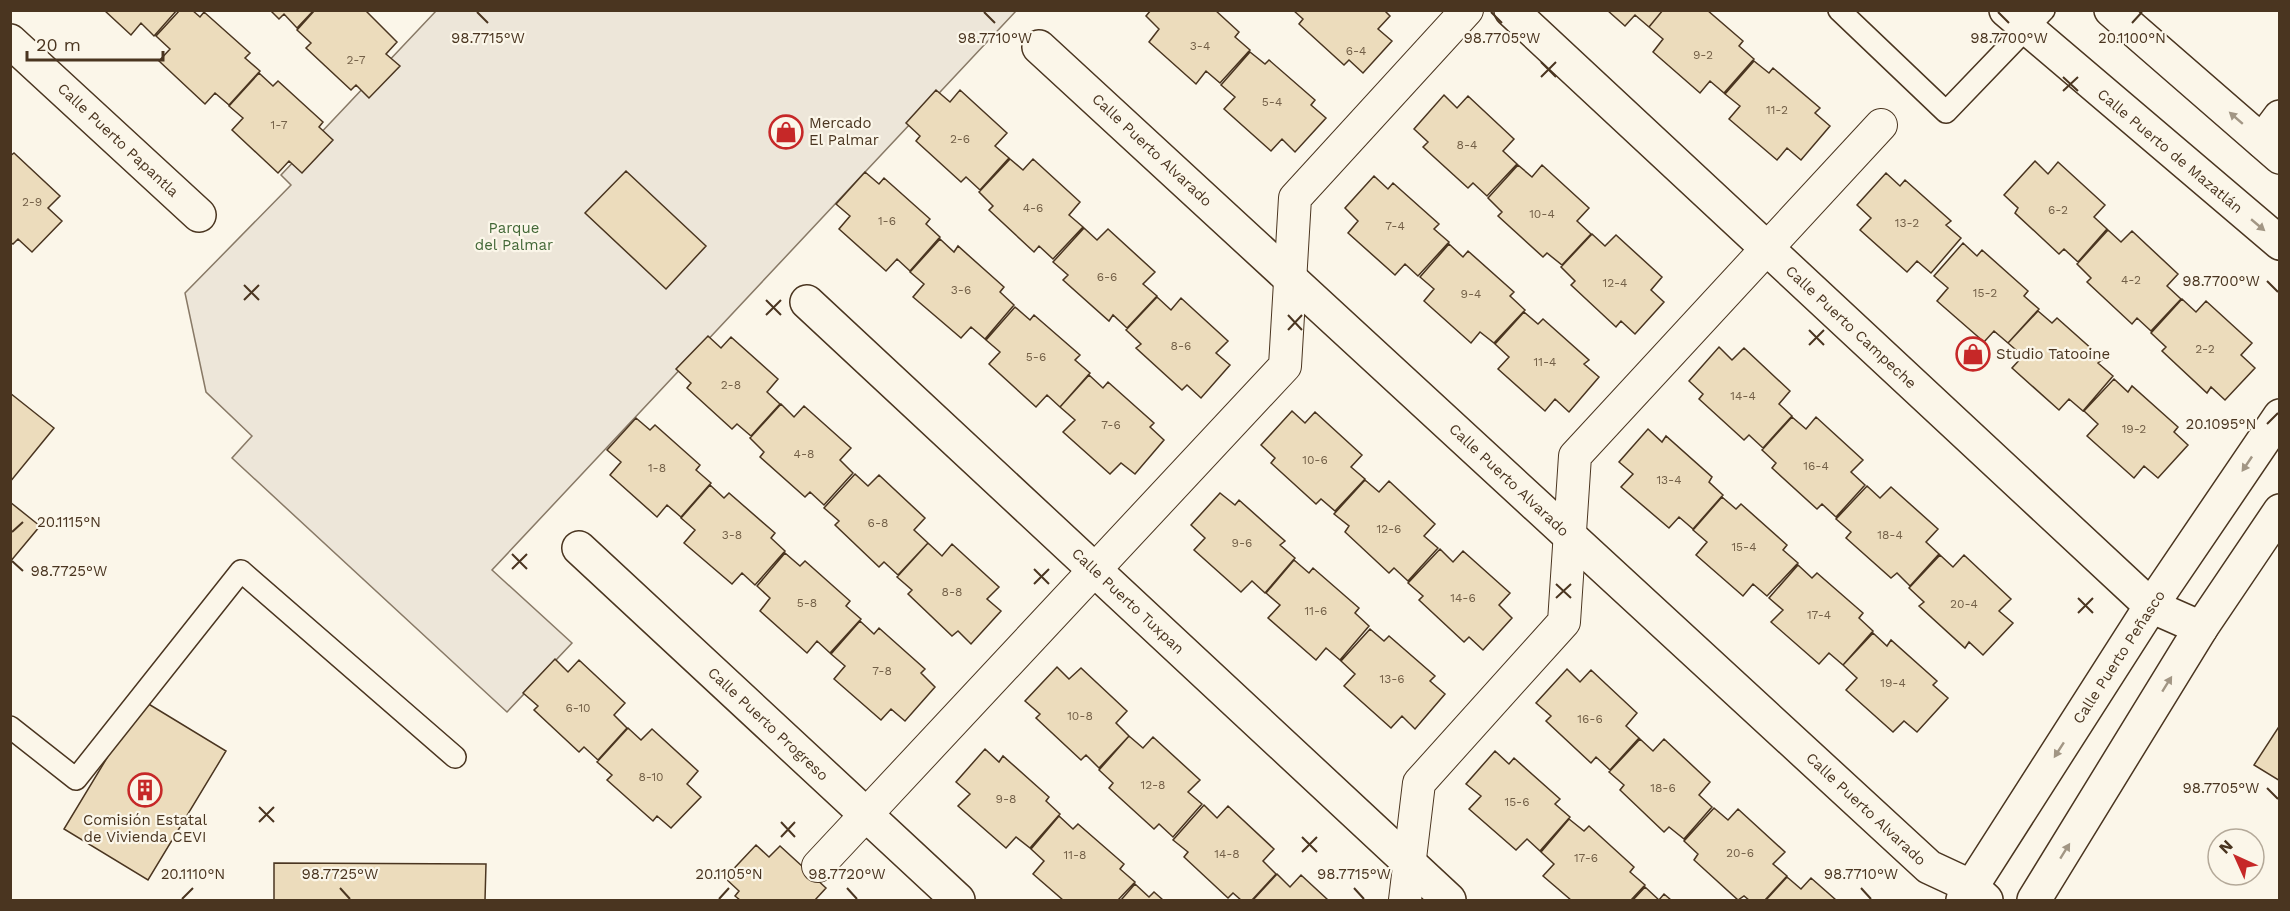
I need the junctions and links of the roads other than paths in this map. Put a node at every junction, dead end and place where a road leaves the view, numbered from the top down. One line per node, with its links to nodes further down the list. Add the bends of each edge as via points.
1 (1467, 10): 13 (street, via 1295,198)
2 (1511, 10): 12 (street, Calle Puerto Campeche)
3 (1839, 10): 5 (lane, via 1946,112)
4 (2111, 10): 9 (street, one-way to 4)
5 (2025, 17): 11 (street, Calle Puerto de Mazatlán, one-way to 11)
6 (10, 41): 10 (street, Calle Puerto Papantla)
7 (1040, 47): 13 (street, Calle Puerto Alvarado)
8 (1881, 125): 12 (street)
9 (2274, 138)
10 (199, 215)
11 (2280, 243)
12 (1767, 248): 17 (street, via 1575,456); 20 (street, Calle Puerto Campeche)
13 (1290, 278): 17 (street, Calle Puerto Alvarado); 19 (street, via 1285,366)
14 (807, 303): 19 (street, Calle Puerto Tuxpan)
15 (2280, 416): 20 (street, Calle Puerto Peñasco, one-way to 20)
16 (2280, 511): 21 (street)
17 (1570, 536): 25 (street, via 1564,622 1419,783); 27 (street, Calle Puerto Alvarado, via 1929,867)
18 (579, 548): 24 (street, Calle Puerto Progreso)
19 (1094, 569): 24 (street); 25 (street, Calle Puerto Tuxpan)
20 (2151, 606): 21 (street, Calle Puerto Campeche); 27 (street, Calle Puerto Peñasco, one-way to 27)
21 (2201, 628): 31 (street, one-way to 21)
22 (10, 727): 23 (lane, via 76,778 241,570)
23 (455, 756)
24 (866, 815): 26 (street); 28 (street, Calle Puerto Progreso)
25 (1410, 864): 29 (street); 30 (street, Calle Puerto Tuxpan)
26 (818, 866)
27 (1974, 896)
28 (958, 900)
29 (1406, 900)
30 (1449, 900)
31 (2034, 900)

